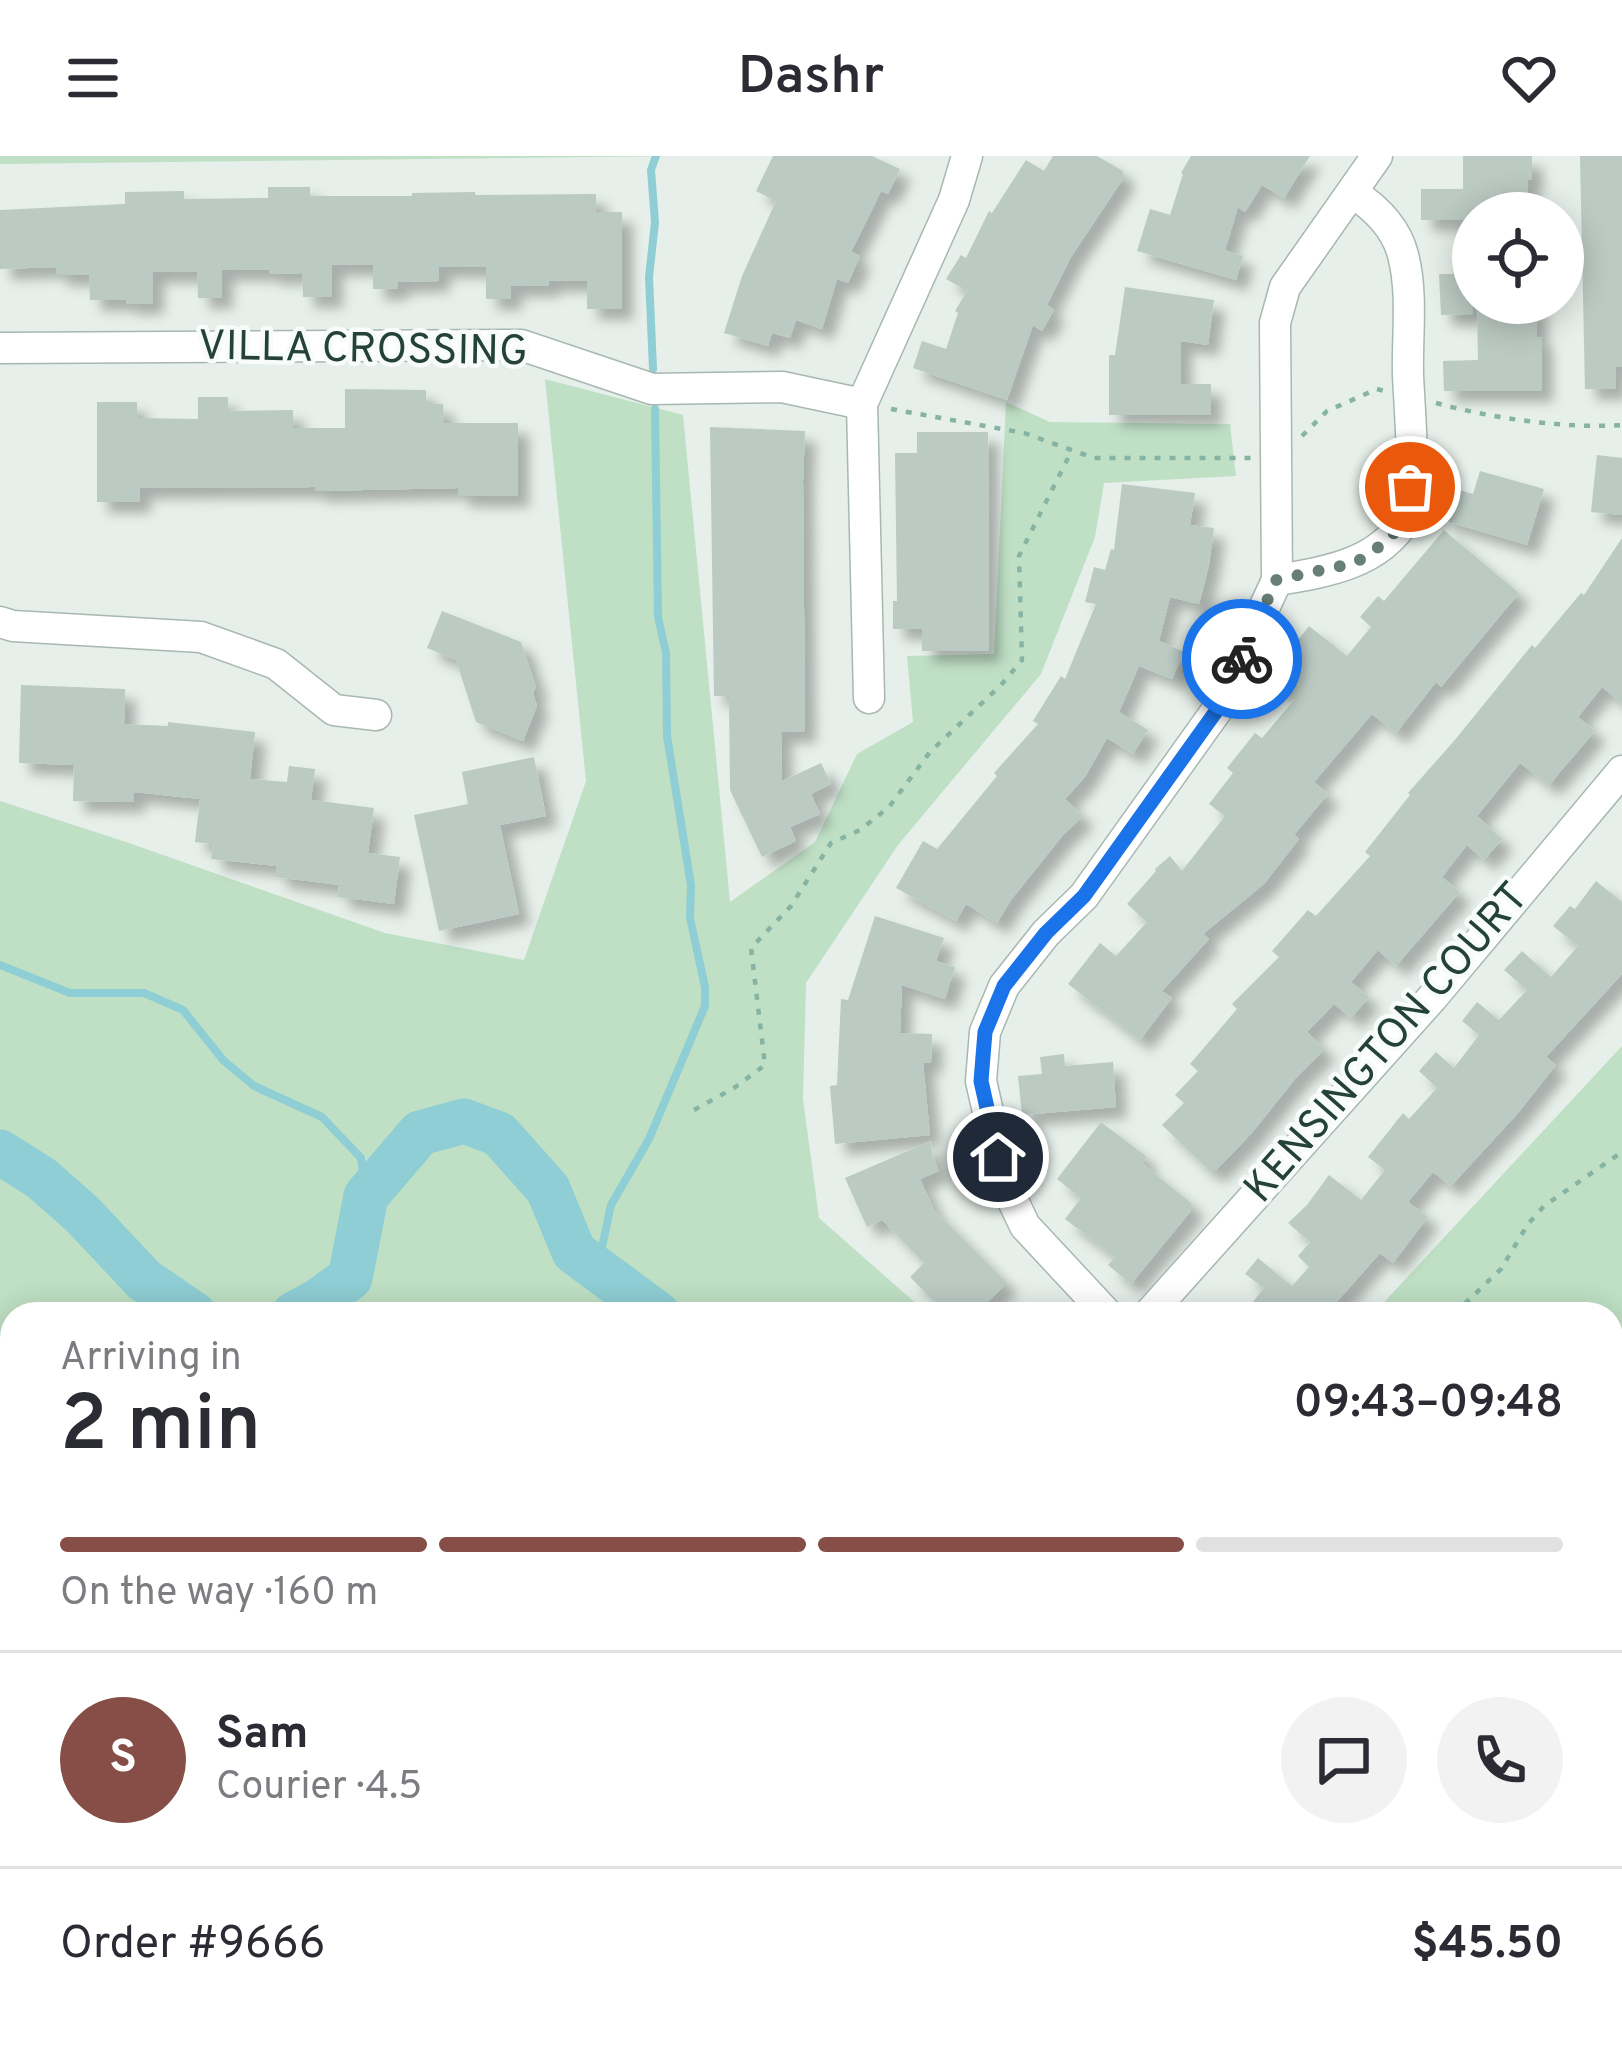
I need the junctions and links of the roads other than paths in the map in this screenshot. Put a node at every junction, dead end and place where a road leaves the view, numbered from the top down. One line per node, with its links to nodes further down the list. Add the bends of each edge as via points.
1 (967, 156): 5 (street)
2 (1377, 156): 3 (street)
3 (1353, 193): 6 (street, via 1285,287 1274,323); 6 (street, via 1393,230 1403,256 1408,517 1355,563)
4 (0, 348): 5 (street, VILLA CROSSING, via 521,346 652,389 782,387)
5 (862, 404): 8 (street)
6 (1276, 580): 11 (street, via 1217,710 1084,896 1004,986 985,1032 981,1081 1004,1181 1025,1226)
7 (0, 622): 9 (street, via 201,638 277,664 334,710)
8 (869, 698)
9 (376, 715)
10 (1622, 771): 12 (street, KENSINGTON COURT)
11 (1096, 1302)
12 (1160, 1302)

